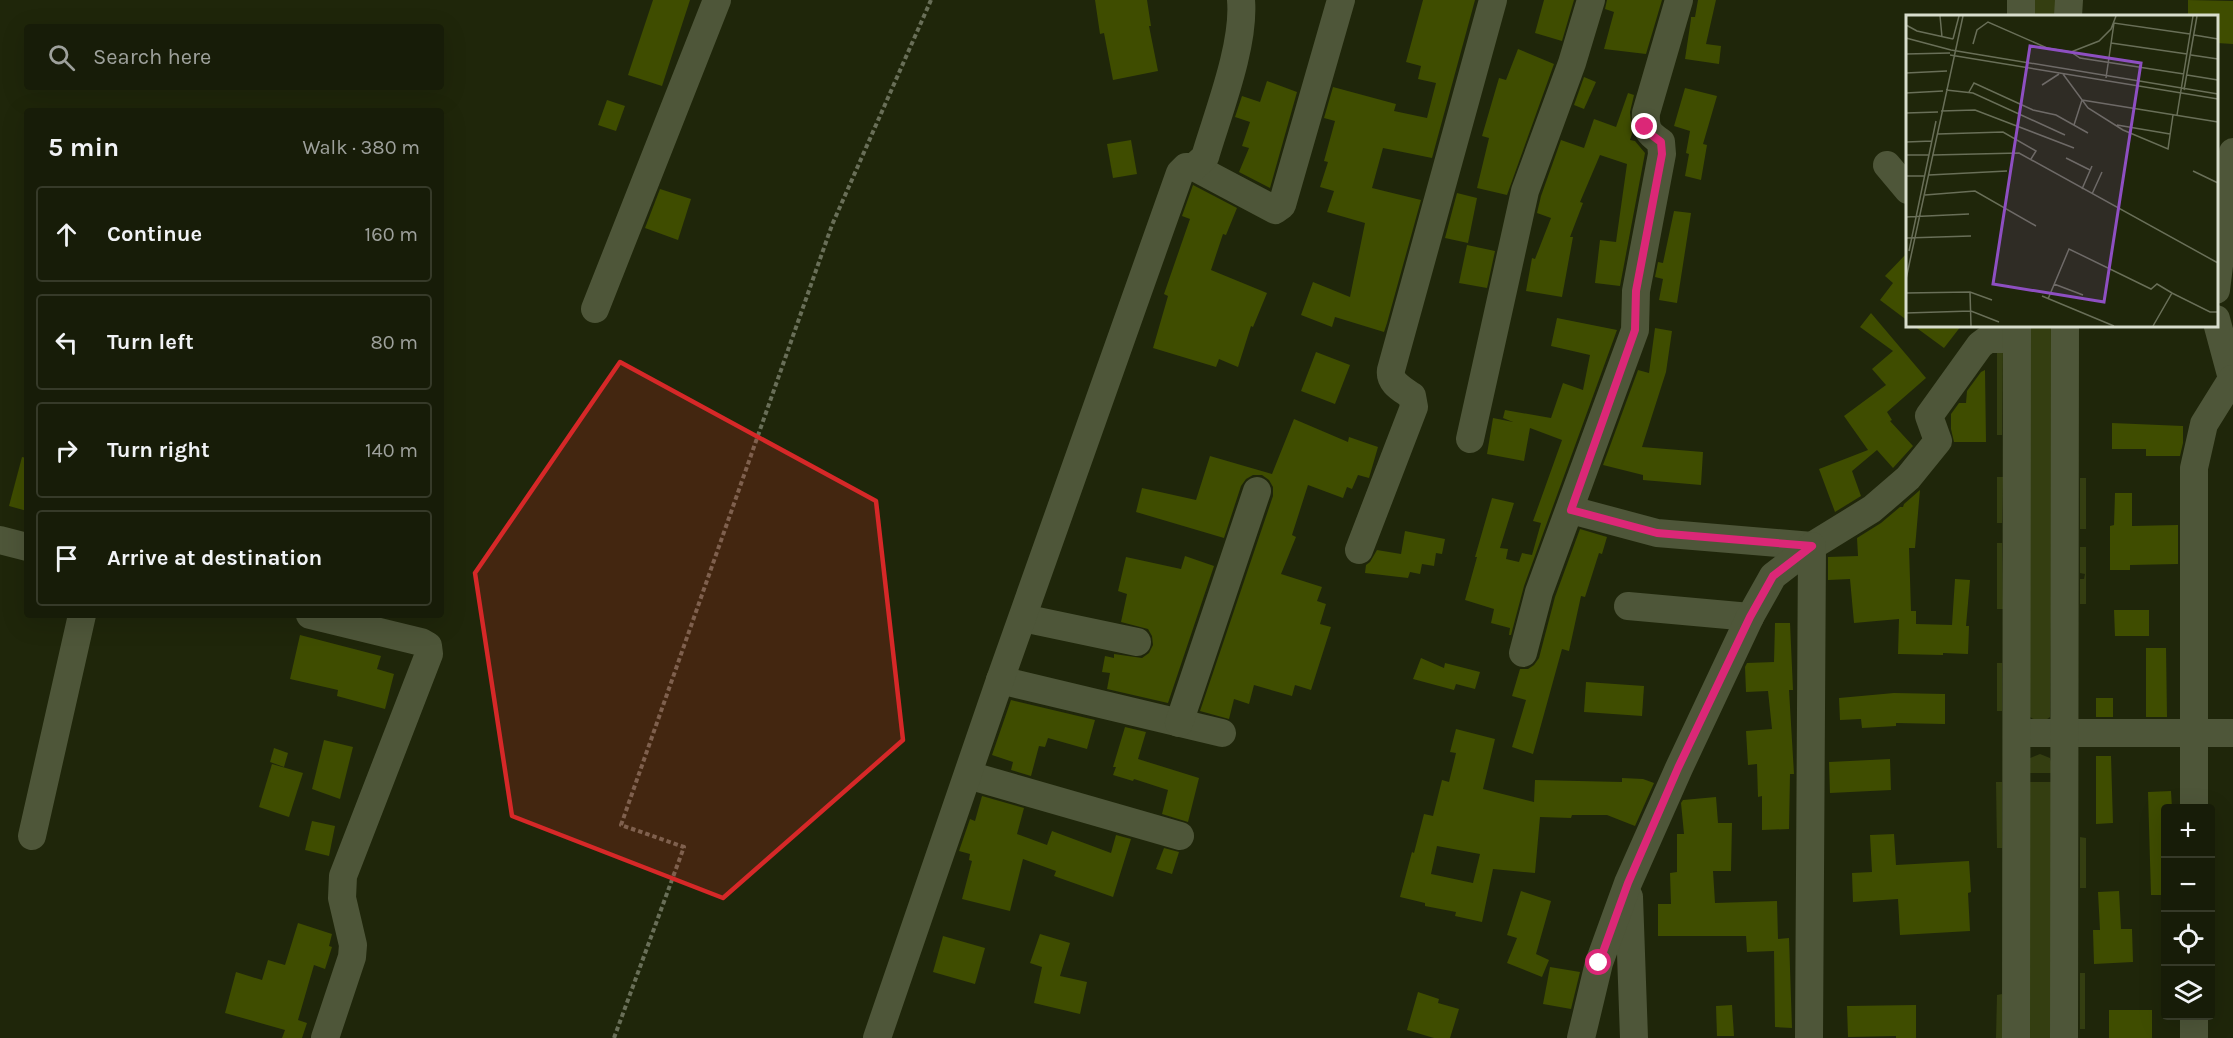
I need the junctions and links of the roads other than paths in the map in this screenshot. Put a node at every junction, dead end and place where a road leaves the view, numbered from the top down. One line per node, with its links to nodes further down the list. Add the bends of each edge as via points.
1 (717, 0): 12 (street)
2 (1241, 0): 9 (street, via 1236,51 1205,157)
3 (1341, 0): 9 (street, via 1282,205 1275,210)
4 (1493, 0): 23 (street, via 1391,370 1390,377 1412,396 1414,406)
5 (1591, 0): 17 (street, via 1526,191)
6 (1679, 0): 19 (street, via 1646,113 1645,127 1661,142 1662,154 1636,291 1635,330)
7 (2233, 153): 11 (street)
8 (1887, 165): 10 (street)
9 (1194, 167): 28 (street, via 1186,167 1180,173)
10 (1906, 188)
11 (2218, 281)
12 (595, 309)
13 (2218, 323): 16 (street)
14 (2065, 327): 35 (street)
15 (2017, 332): 22 (street, via 1988,339 1980,345 1929,416 1938,441 1915,470 1872,509); 34 (street)
16 (2232, 381): 36 (street, via 2204,424 2194,468)
17 (1470, 439)
18 (1257, 491): 32 (street)
19 (1571, 510): 22 (street, via 1657,533); 30 (street, via 1539,592)
20 (0, 540): 21 (street)
21 (24, 546)
22 (1812, 546): 25 (street, via 1773,576); 48 (street)
23 (1359, 550)
24 (1628, 606): 25 (street)
25 (1750, 617): 42 (street)
26 (81, 618): 40 (street)
27 (321, 618): 44 (street, via 421,642 428,646 429,654 343,876 342,898 352,957)
28 (1023, 618): 29 (street); 31 (street)
29 (1137, 642)
30 (1523, 653)
31 (999, 680): 32 (street); 38 (street)
32 (1179, 723): 33 (street)
33 (1222, 733)
34 (2017, 733): 35 (street); 49 (street)
35 (2064, 733): 36 (street); 50 (street)
36 (2194, 733): 37 (street); 39 (street)
37 (2233, 733)
38 (968, 775): 41 (street); 45 (street)
39 (2194, 804)
40 (32, 836)
41 (1180, 836)
42 (1628, 883): 46 (street, via 1599,963); 47 (street)
43 (2194, 1020): 51 (street)
44 (325, 1038)
45 (877, 1038)
46 (1581, 1038)
47 (1634, 1038)
48 (1809, 1038)
49 (2016, 1038)
50 (2064, 1038)
51 (2194, 1038)

